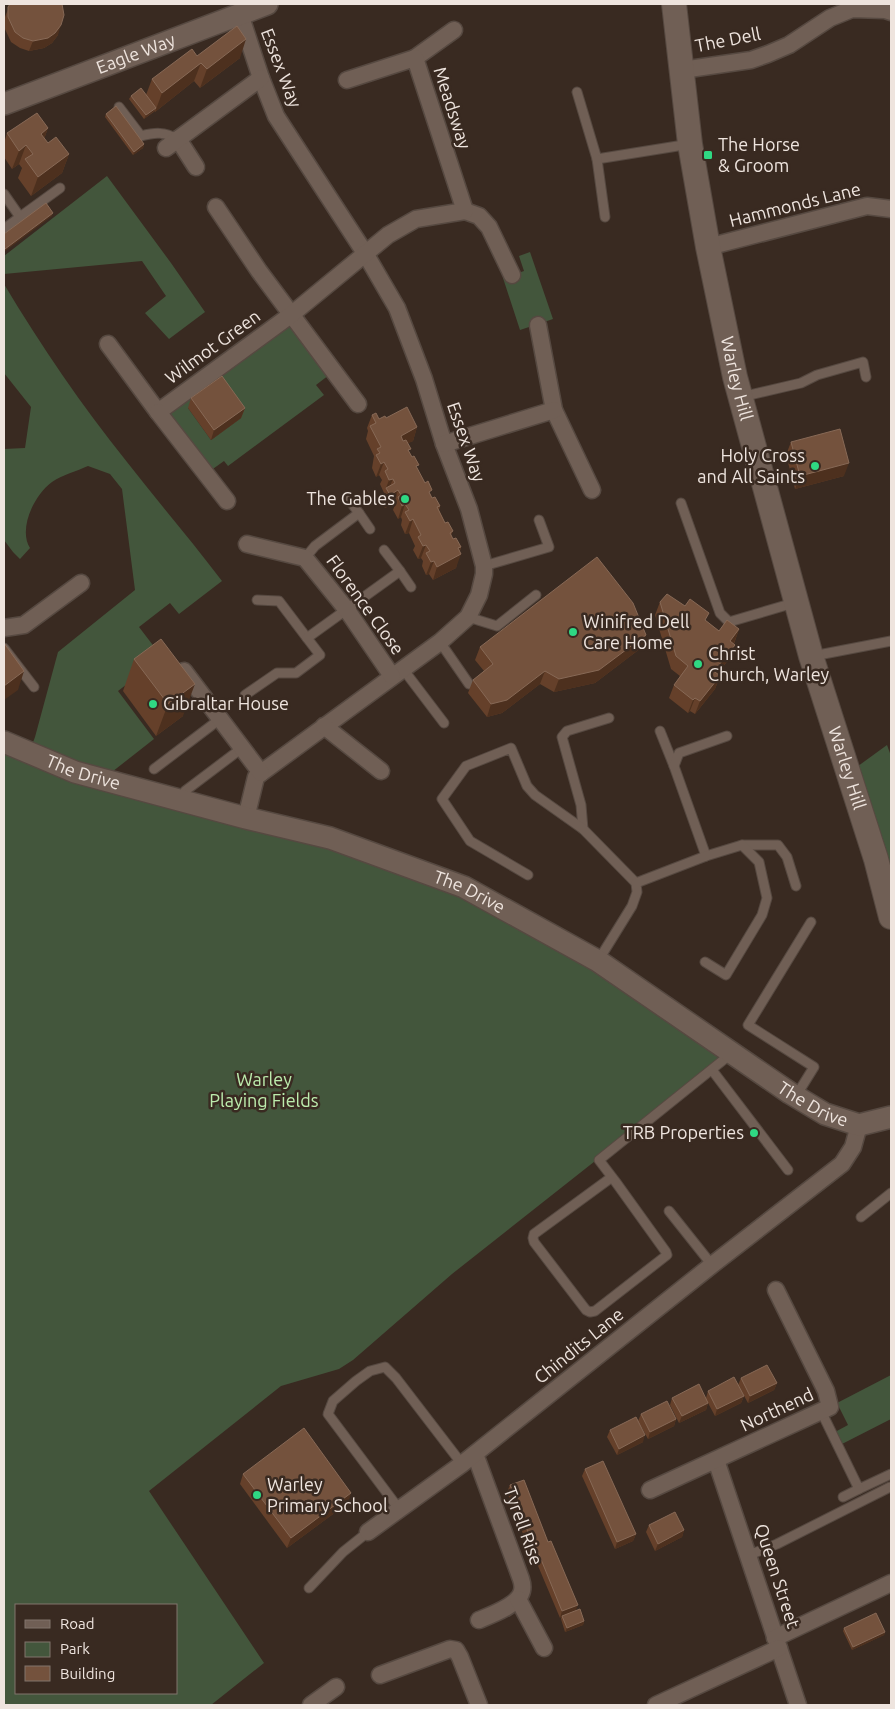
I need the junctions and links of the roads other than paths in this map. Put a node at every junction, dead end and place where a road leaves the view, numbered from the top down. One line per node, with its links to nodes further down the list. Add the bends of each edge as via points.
1 (267, 4): 4 (street, Eagle Way)
2 (674, 4): 7 (main road, Warley Hill)
3 (891, 12): 7 (street, The Dell, via 852,9 768,54 751,60)
4 (240, 14): 8 (street, Essex Way); 11 (street, Eagle Way)
5 (454, 30): 6 (street)
6 (415, 58): 9 (street, Meadsway); 21 (street, Meadsway)
7 (682, 70): 14 (main road, Warley Hill)
8 (261, 78): 13 (street); 26 (street, Essex Way, via 276,116)
9 (347, 80)
10 (577, 92): 15 (lane)
11 (4, 104)
12 (119, 107): 13 (lane, via 141,136 164,133)
13 (172, 143): 16 (street)
14 (690, 144): 15 (lane); 25 (main road, Warley Hill)
15 (597, 159): 23 (lane)
16 (196, 167)
17 (60, 188): 22 (lane)
18 (4, 194): 22 (lane)
19 (216, 207): 28 (street)
20 (891, 209): 25 (street, Hammonds Lane, via 867,206)
21 (464, 210): 26 (street, via 416,219); 27 (street, via 479,216 489,227)
22 (20, 217): 24 (lane)
23 (605, 217)
24 (4, 230)
25 (708, 247): 32 (main road, Warley Hill)
26 (364, 253): 28 (street, Wilmot Green); 36 (street, Essex Way, via 397,308)
27 (512, 275)
28 (292, 314): 33 (street); 35 (street, Wilmot Green)
29 (538, 325): 34 (street)
30 (108, 344): 35 (street)
31 (866, 378): 32 (lane, via 863,362)
32 (741, 398): 53 (main road, Warley Hill)
33 (358, 404)
34 (554, 410): 36 (street); 37 (street)
35 (158, 412): 39 (street)
36 (444, 444): 47 (street, Essex Way, via 469,509)
37 (592, 490)
38 (346, 496): 41 (lane)
39 (226, 501)
40 (680, 503): 53 (lane, via 720,613 729,622)
41 (359, 513): 43 (lane); 46 (lane, via 315,546)
42 (539, 520): 47 (lane, via 549,547)
43 (370, 529)
44 (247, 544): 46 (street, Florence Close)
45 (384, 550): 48 (lane)
46 (306, 558): 54 (street, Florence Close)
47 (484, 566): 55 (street, Essex Way, via 479,595)
48 (400, 571): 50 (lane); 54 (lane)
49 (81, 583): 56 (street, via 24,624)
50 (411, 587)
51 (536, 595): 55 (lane, via 497,626)
52 (257, 600): 57 (lane, via 279,601)
53 (797, 602): 61 (main road, Warley Hill)
54 (347, 610): 57 (lane); 63 (street, Florence Close)
55 (468, 617): 59 (street, Essex Way)
56 (4, 628)
57 (308, 638): 66 (lane, via 320,655 296,673 277,673)
58 (891, 641): 61 (lane)
59 (440, 642): 63 (street, Essex Way); 64 (lane)
60 (4, 648): 65 (lane)
61 (811, 656): 87 (main road, Warley Hill, via 876,859)
62 (184, 671): 68 (street)
63 (397, 673): 69 (lane); 70 (street, Essex Way)
64 (469, 684)
65 (34, 687)
66 (245, 695)
67 (609, 718): 81 (lane, via 567,731 562,737 581,805)
68 (220, 719): 74 (street); 76 (lane)
69 (444, 722)
70 (324, 726): 77 (street); 78 (street, Essex Way)
71 (660, 731): 75 (lane)
72 (727, 736): 75 (lane, via 679,753)
73 (4, 742): 80 (street, The Drive, via 75,772)
74 (242, 748): 78 (street); 79 (lane)
75 (674, 766): 83 (lane)
76 (154, 769)
77 (381, 771)
78 (261, 773): 80 (street, via 256,777)
79 (185, 791)
80 (246, 818): 89 (street, The Drive, via 330,838 464,887)
81 (583, 829): 84 (lane, via 535,796 527,786 511,748 466,766 442,799 470,841); 85 (lane)
82 (742, 845): 83 (lane); 86 (lane, via 778,844 787,857); 90 (lane, via 759,862 767,898 762,915 726,974)
83 (706, 856): 85 (lane)
84 (528, 875)
85 (636, 883): 89 (lane, via 637,892 632,906)
86 (796, 886)
87 (891, 917)
88 (811, 922): 93 (lane, via 748,1025 814,1067)
89 (598, 961): 91 (street, The Drive)
90 (705, 962)
91 (732, 1053): 92 (lane); 93 (street, The Drive)
92 (712, 1070): 96 (lane); 97 (lane, via 599,1160)
93 (796, 1096): 95 (street, The Drive, via 826,1114)
94 (891, 1117): 95 (street, The Drive)
95 (859, 1125): 101 (street, Chindits Lane, via 853,1146 842,1164)
96 (788, 1170)
97 (612, 1177): 97 (lane, via 667,1255 590,1312 533,1238 534,1234)
98 (891, 1193): 100 (lane)
99 (669, 1211): 101 (lane)
100 (860, 1217)
101 (712, 1265): 104 (street, Chindits Lane)
102 (776, 1290): 103 (street, Northend, via 826,1392 830,1407)
103 (821, 1411): 105 (street, Northend); 108 (lane)
104 (468, 1459): 111 (street, Chindits Lane); 111 (lane, via 385,1367 370,1371 333,1402 328,1414); 116 (street, Tyrell Rise, via 521,1579 522,1591)
105 (716, 1460): 109 (street, Northend); 113 (street, Queen Street)
106 (891, 1474): 108 (lane)
107 (890, 1487): 113 (lane)
108 (859, 1489): 110 (lane)
109 (650, 1490)
110 (843, 1497)
111 (399, 1509): 112 (street, Chindits Lane)
112 (368, 1532): 115 (lane, Chindits Lane)
113 (749, 1555): 118 (street, Queen Street)
114 (891, 1582): 118 (street)
115 (308, 1588)
116 (518, 1599): 117 (street); 119 (street)
117 (479, 1620)
118 (777, 1643): 124 (street); 125 (street, Queen Street)
119 (544, 1648)
120 (380, 1675): 123 (street, via 450,1649 456,1650)
121 (336, 1688): 122 (street)
122 (311, 1705)
123 (480, 1705)
124 (656, 1705)
125 (798, 1705)

